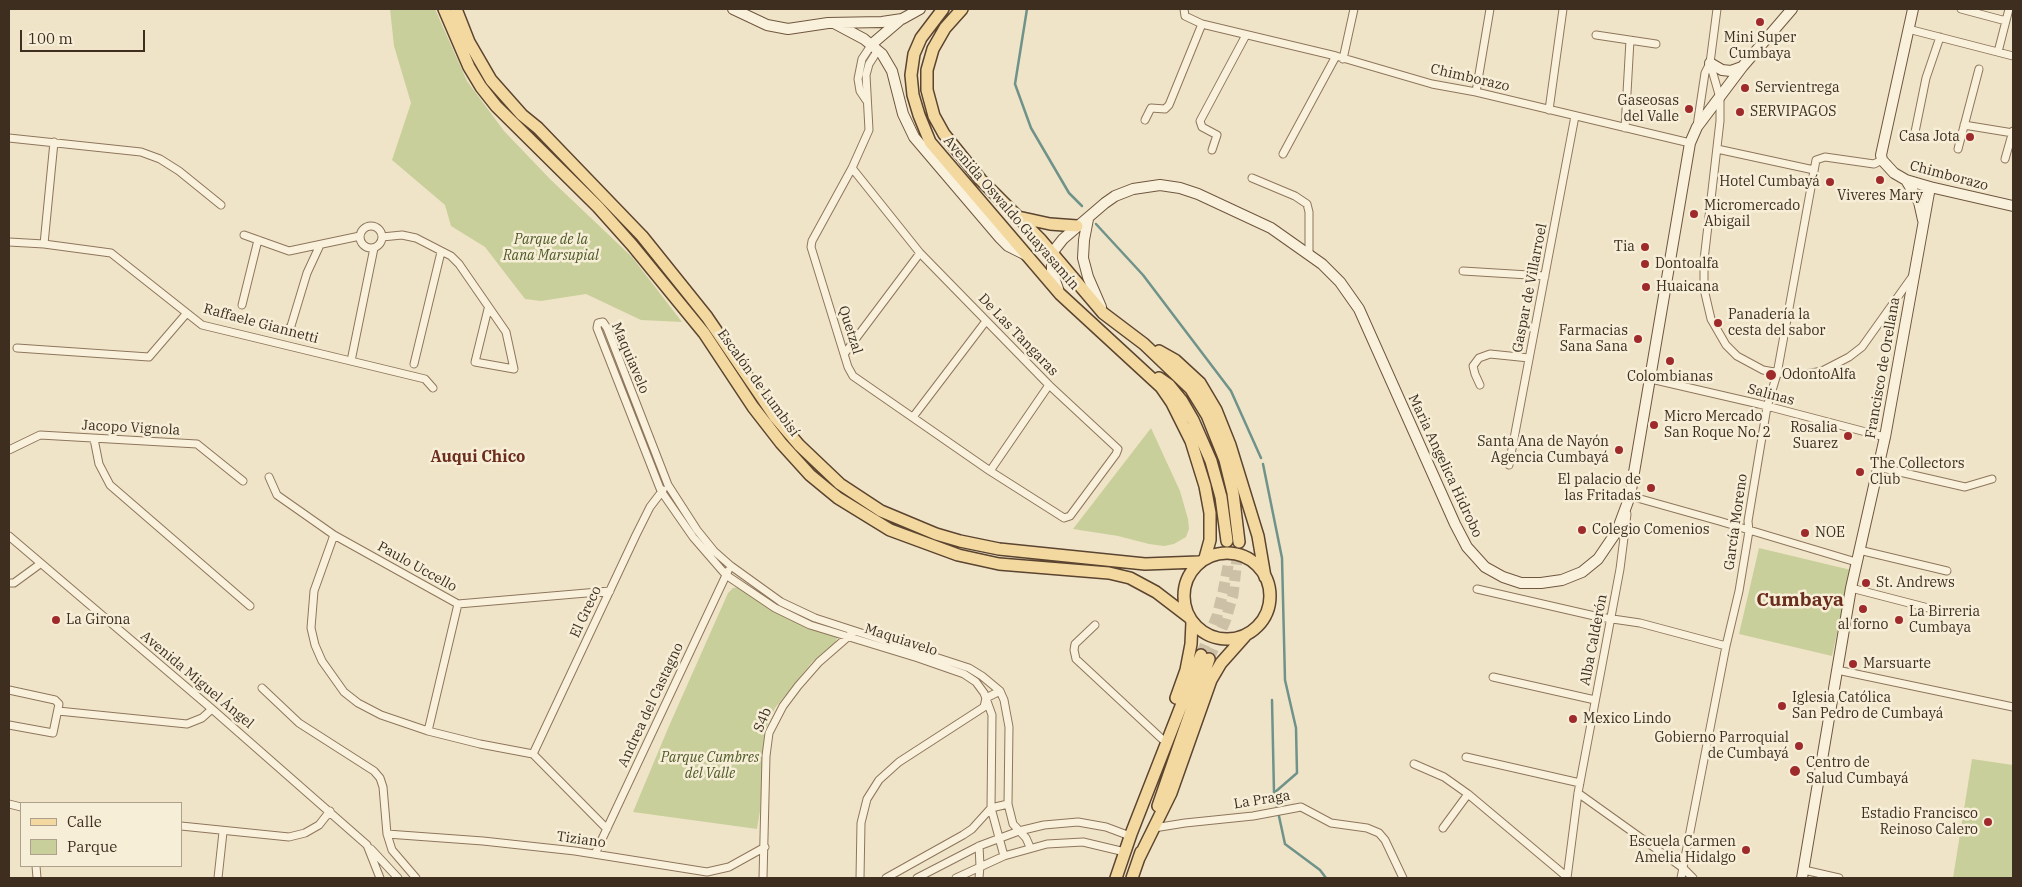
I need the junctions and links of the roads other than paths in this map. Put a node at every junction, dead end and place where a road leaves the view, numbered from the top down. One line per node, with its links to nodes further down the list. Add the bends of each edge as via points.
1 (444, 9): 132 (main road, Escalón de Lumbisí, via 469,66 496,106 632,245 704,333 781,443 838,498 890,530 958,555 999,564 1109,573 1130,578 1156,592)
2 (456, 9): 117 (main road, Escalón de Lumbisí, via 469,42 492,80 522,115 642,236 707,317 775,417 840,484 881,511 960,541 999,549 1146,564)
3 (732, 9): 18 (street, via 758,22 780,28)
4 (920, 9): 16 (street)
5 (942, 9): 75 (main road, Avenida Oswaldo Guayasamín, via 921,38 914,54 911,75 918,115 930,142)
6 (962, 9): 59 (main road, Avenida Oswaldo Guayasamín, via 945,28 933,49 927,70 927,90 934,116 944,134 981,180)
7 (1184, 9): 19 (street, via 1185,16)
8 (1354, 9): 29 (street)
9 (1490, 9): 33 (street)
10 (1563, 9): 35 (street)
11 (1717, 9): 30 (street)
12 (1792, 9): 31 (street, Maria Angelica Hidrobo)
13 (1913, 9): 20 (street)
14 (1961, 9): 17 (street)
15 (2009, 9): 17 (street)
16 (902, 19): 18 (street); 26 (street)
17 (2006, 21): 27 (street)
18 (834, 23): 26 (street)
19 (1202, 24): 21 (street, Chimborazo); 37 (street, via 1169,105 1165,109 1151,108)
20 (1908, 29): 23 (street); 51 (street)
21 (1246, 35): 29 (street, Chimborazo); 47 (street, via 1200,121 1202,126 1217,134)
22 (1596, 35): 24 (street)
23 (1940, 37): 27 (street); 42 (street, via 1926,78)
24 (1630, 40): 25 (street); 40 (street)
25 (1656, 44)
26 (875, 47): 52 (street, Quetzal, via 862,59 858,79 870,120 869,130); 75 (street, via 892,71 903,114 914,137 1000,238 1008,246)
27 (1998, 52): 28 (street)
28 (2013, 56)
29 (1339, 57): 33 (street, Chimborazo, via 1432,84); 49 (street)
30 (1710, 62): 31 (street, via 1726,71); 34 (street); 39 (street, via 1705,73)
31 (1743, 66): 34 (street, Maria Angelica Hidrobo)
32 (1979, 68): 38 (street)
33 (1476, 92): 35 (street, Chimborazo)
34 (1720, 98): 39 (street, Maria Angelica Hidrobo); 48 (street)
35 (1549, 110): 36 (street, Chimborazo)
36 (1575, 116): 40 (street, Chimborazo); 78 (street, Gaspar de Villarroel)
37 (1145, 120)
38 (1964, 125): 41 (street); 46 (street)
39 (1697, 127): 45 (street, Maria Angelica Hidrobo)
40 (1626, 128): 45 (street, Chimborazo)
41 (2013, 132): 50 (street)
42 (1914, 137)
43 (9, 138): 44 (street)
44 (54, 142): 57 (street, via 142,152 179,171); 68 (street)
45 (1690, 143): 94 (street, Maria Angelica Hidrobo)
46 (1958, 149)
47 (1212, 150)
48 (1717, 150): 53 (street); 93 (street, via 1704,260 1707,305 1718,333 1737,356)
49 (1283, 154)
50 (2005, 159)
51 (1882, 160): 53 (street, via 1874,164 1820,157); 55 (street, Chimborazo)
52 (852, 168): 72 (street, De Las Tangaras); 88 (street, Quetzal, via 811,247)
53 (1814, 170): 93 (street, García Moreno)
54 (1252, 178): 74 (street, via 1307,204)
55 (1906, 180): 56 (street, Chimborazo); 62 (street, via 1919,202)
56 (1930, 187): 58 (street, Chimborazo); 62 (street, Francisco de Orellana)
57 (221, 205)
58 (2013, 206)
59 (1016, 216): 61 (main road); 73 (main road, Avenida Oswaldo Guayasamín)
60 (1089, 218): 61 (street, Maria Angelica Hidrobo); 74 (street, Maria Angelica Hidrobo, via 1115,196 1147,186 1180,188 1271,228); 82 (street, via 1083,258)
61 (1078, 226): 73 (street, Maria Angelica Hidrobo)
62 (1923, 229): 77 (street, Francisco de Orellana)
63 (244, 235): 66 (street)
64 (360, 236): 65 (street, via 370,226 377,228); 69 (street); 70 (street, via 364,246)
65 (382, 237): 70 (street); 71 (street, via 402,235 416,238)
66 (258, 240): 69 (street, via 289,251); 80 (street)
67 (9, 242): 68 (street, Raffaele Giannetti)
68 (44, 244): 83 (street, Raffaele Giannetti, via 111,253)
69 (320, 245): 85 (street)
70 (374, 248): 91 (street)
71 (441, 252): 81 (street, via 459,264); 92 (street)
72 (920, 253): 84 (street, De Las Tangaras); 88 (street)
73 (1052, 253): 79 (street, via 1052,272); 82 (main road, Avenida Oswaldo Guayasamín)
74 (1309, 255): 111 (street, Maria Angelica Hidrobo, via 1340,282 1359,309 1455,524 1467,547 1485,567 1521,583 1562,580 1582,572 1610,544)
75 (1029, 256): 79 (main road, Avenida Oswaldo Guayasamín)
76 (1462, 271): 78 (street)
77 (1914, 274): 93 (street, via 1862,347 1849,358 1822,371 1796,376); 100 (street, Francisco de Orellana)
78 (1545, 276): 89 (street, Gaspar de Villarroel)
79 (1060, 294): 90 (main road, Avenida Oswaldo Guayasamín)
80 (242, 305)
81 (488, 309): 81 (street, via 474,362 514,369 506,332)
82 (1103, 313): 86 (main road, Avenida Oswaldo Guayasamín)
83 (186, 314): 87 (street, via 149,357); 91 (street, Raffaele Giannetti, via 202,324)
84 (986, 321): 96 (street, De Las Tangaras); 99 (street)
85 (286, 332)
86 (1144, 344): 90 (main road, Avenida Oswaldo Guayasamín, via 1191,389 1207,415 1225,460 1233,493 1233,542 1211,461 1194,420 1169,385); 123 (main road, Avenida Oswaldo Guayasamín, via 1175,360 1200,383 1216,410 1258,536)
87 (17, 348)
88 (845, 353): 99 (street, Quetzal, via 854,376)
89 (1529, 358): 95 (street, via 1490,354 1479,358 1473,366); 103 (street, Gaspar de Villarroel)
90 (1133, 360): 117 (main road, Avenida Oswaldo Guayasamín, via 1161,387 1191,440 1210,513 1210,540)
91 (351, 361): 97 (street, Raffaele Giannetti, via 426,379)
92 (414, 364)
93 (1777, 374): 98 (street, García Moreno)
94 (1651, 378): 98 (street, Salinas); 111 (street, Maria Angelica Hidrobo)
95 (1480, 384)
96 (1049, 385): 105 (street); 112 (street, De Las Tangaras, via 1118,449)
97 (433, 388)
98 (1767, 407): 100 (street, Salinas); 113 (street, García Moreno)
99 (912, 417): 105 (street, Quetzal)
100 (1885, 437): 104 (street, Francisco de Orellana)
101 (94, 438): 102 (street, Jacopo Vignola, via 40,435); 108 (street, Jacopo Vignola, via 197,444); 129 (street, via 99,464 110,485)
102 (9, 450)
103 (1509, 465)
104 (1878, 467): 107 (street, via 1965,487); 116 (street, Francisco de Orellana)
105 (990, 471): 112 (street, Quetzal, via 1064,518)
106 (269, 478): 114 (street, Paulo Uccello, via 278,495)
107 (1992, 479)
108 (243, 481)
109 (668, 486): 110 (street, El Greco); 110 (street, Maquiavelo, via 604,323 599,322 597,328); 120 (street, Maquiavelo, via 697,530)
110 (661, 491): 122 (street, Maquiavelo, via 693,537); 127 (street, El Greco)
111 (1630, 499): 113 (street); 131 (street, Alba Calderón)
112 (1070, 516)
113 (1749, 531): 118 (street); 137 (street, García Moreno)
114 (334, 535): 128 (street, Paulo Uccello); 152 (street, via 314,591 311,611 311,628 322,661 344,692 358,703 381,715)
115 (9, 536): 119 (street, Avenida Miguel Ángel)
116 (1858, 550): 118 (street, Francisco de Orellana); 121 (street)
117 (1202, 560): 123 (main road, via 1218,553 1232,553 1258,565); 132 (main road, via 1185,582 1183,595)
118 (1856, 562): 125 (street, Francisco de Orellana)
119 (40, 564): 124 (street, via 14,583); 148 (street, Avenida Miguel Ángel)
120 (731, 566): 122 (street, Andrea del Castagno); 134 (street, Maquiavelo, via 781,602 815,618)
121 (1947, 571)
122 (726, 575): 136 (street, Maquiavelo, via 775,608 810,625); 166 (street, Andrea del Castagno)
123 (1266, 577): 135 (main road, via 1270,598 1268,609)
124 (9, 583)
125 (1851, 588): 130 (street); 138 (street, Francisco de Orellana)
126 (1477, 589): 131 (street)
127 (610, 591): 128 (street, Paulo Uccello); 154 (street, El Greco)
128 (458, 604): 152 (street)
129 (250, 606)
130 (1940, 611)
131 (1611, 619): 137 (street, via 1640,623); 144 (street, Alba Calderón)
132 (1191, 620): 135 (main road, via 1212,637 1224,639); 153 (main road, via 1186,670)
133 (1094, 624): 153 (street, via 1075,644 1076,659)
134 (855, 630): 136 (street, S4b); 142 (street, Maquiavelo, via 969,668)
135 (1248, 634): 164 (main road, via 1221,663 1211,680 1171,793)
136 (849, 636): 143 (street, Maquiavelo, via 964,674 976,682); 174 (street, S4b, via 798,686 782,706 769,733)
137 (1726, 646): 181 (street, García Moreno)
138 (1838, 670): 147 (street); 182 (street, Francisco de Orellana)
139 (1493, 677): 144 (street)
140 (262, 688): 169 (street, via 306,728 380,778)
141 (9, 690): 149 (street, via 55,700)
142 (1000, 691): 143 (street); 146 (street)
143 (986, 698): 145 (street); 150 (street, Maquiavelo)
144 (1595, 700): 157 (street, Alba Calderón)
145 (984, 707): 150 (street); 188 (street, via 899,762 879,780 867,799 861,823)
146 (1006, 707): 150 (street); 160 (street, via 1009,727)
147 (2013, 707)
148 (212, 710): 149 (street, via 187,724); 162 (street, Avenida Miguel Ángel)
149 (62, 711): 151 (street, via 53,733)
150 (991, 711): 161 (street, Maquiavelo)
151 (9, 725)
152 (428, 731): 154 (street)
153 (1162, 739): 170 (main road, via 1136,810)
154 (533, 754): 166 (street)
155 (1466, 757): 157 (street)
156 (1414, 764): 159 (street, via 1444,777)
157 (1580, 783): 158 (street, Alba Calderón)
158 (1578, 793): 181 (street); 196 (street)
159 (1468, 794): 165 (street); 196 (street)
160 (1008, 804): 161 (street); 167 (street)
161 (991, 808): 171 (street, Maquiavelo); 189 (street, via 972,829)
162 (330, 811): 168 (street, via 319,825 289,838); 172 (street, Avenida Miguel Ángel)
163 (182, 826): 168 (street)
164 (1153, 828): 179 (main road); 195 (street, La Praga, via 1253,816 1301,806 1331,823 1379,833)
165 (1443, 828)
166 (607, 829): 177 (street, Andrea del Castagno)
167 (1019, 831): 170 (street, via 1078,822); 171 (street); 175 (street)
168 (223, 832): 183 (street)
169 (387, 834): 177 (street, Tiziano); 186 (street, via 392,850)
170 (1131, 835): 176 (main road); 179 (main road, via 1205,657)
171 (998, 839): 173 (street); 178 (street, Maquiavelo)
172 (367, 845): 184 (street, Avenida Miguel Ángel); 185 (street, Avenida Miguel Ángel)
173 (979, 846): 180 (street); 190 (street)
174 (765, 847): 177 (street, Tiziano, via 729,867 707,872); 187 (street, S4b)
175 (1030, 847): 176 (street, via 1083,842); 178 (street)
176 (1125, 852): 193 (main road)
177 (595, 854)
178 (1004, 856): 180 (street)
179 (1139, 858): 194 (main road)
180 (980, 866): 191 (street); 192 (street)
181 (1683, 868): 197 (street, García Moreno); 198 (street)
182 (1803, 874): 199 (street)
183 (218, 878)
184 (380, 878)
185 (398, 878)
186 (416, 878)
187 (763, 878)
188 (860, 878)
189 (886, 878)
190 (917, 878)
191 (956, 878)
192 (979, 878)
193 (1116, 878)
194 (1132, 878)
195 (1403, 878)
196 (1567, 878)
197 (1681, 878)
198 (1692, 878)
199 (1839, 878)

